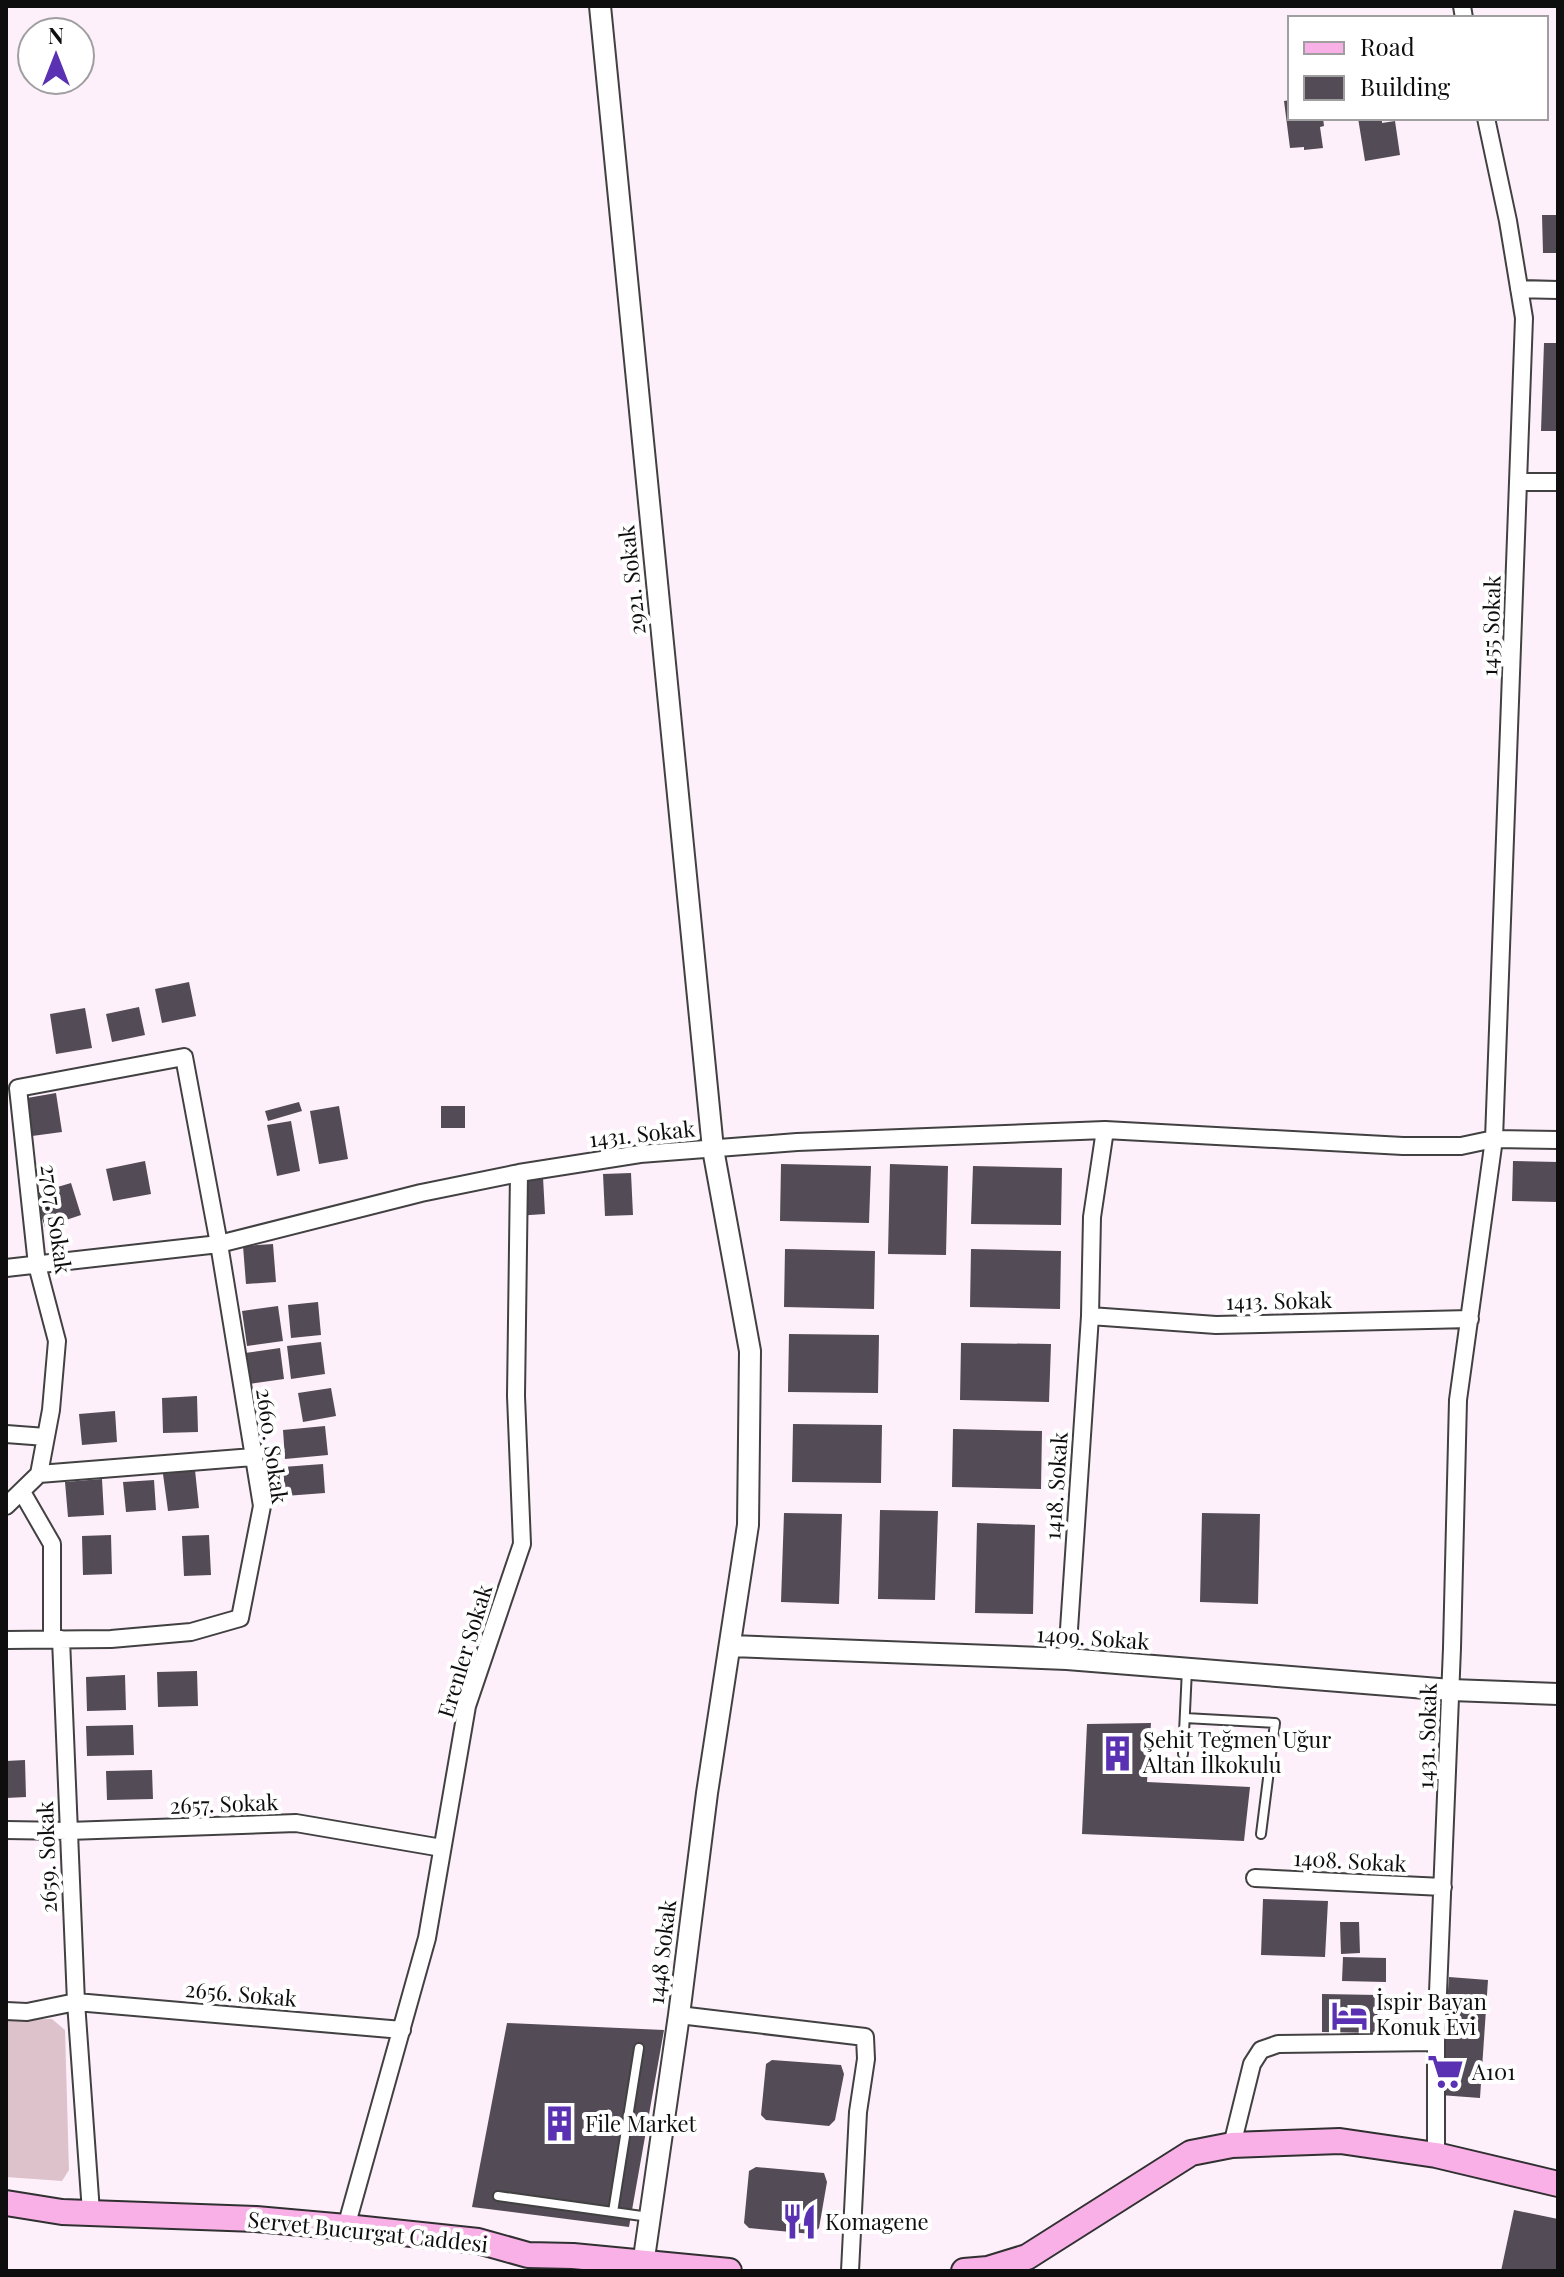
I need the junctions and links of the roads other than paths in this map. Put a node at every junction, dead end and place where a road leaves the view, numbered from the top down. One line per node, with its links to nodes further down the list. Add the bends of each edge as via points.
1 (600, 6): 11 (street, 2921. Sokak)
2 (1486, 120): 3 (street, 1455 Sokak)
3 (1519, 289): 4 (street); 5 (street, 1455 Sokak, via 1524,318)
4 (1558, 290)
5 (1518, 482): 6 (street); 9 (street, 1455 Sokak)
6 (1558, 482)
7 (184, 1057): 13 (street, 2660. Sokak); 14 (street, 2707. Sokak, via 18,1088)
8 (1105, 1130): 9 (street, 1431. Sokak, via 1403,1146 1461,1146); 11 (street, 1431. Sokak); 16 (street, via 1092,1217)
9 (1494, 1139): 10 (street, 1431. Sokak); 17 (street, 1455 Sokak)
10 (1558, 1140)
11 (713, 1149): 12 (street, 1431. Sokak, via 640,1154); 26 (street, 2921. Sokak, via 750,1351 748,1525)
12 (519, 1173): 13 (street, 1431. Sokak); 36 (street, Erenler Sokak, via 516,1396 522,1544 467,1706)
13 (219, 1244): 14 (street, 1431. Sokak); 20 (street, 2660. Sokak)
14 (37, 1265): 15 (street, 1431. Sokak); 19 (street, 2707. Sokak, via 57,1341)
15 (6, 1268)
16 (1090, 1316): 17 (street, 1413. Sokak, via 1216,1325); 27 (street, 1418. Sokak)
17 (1470, 1319): 29 (street, 1431. Sokak, via 1458,1400)
18 (6, 1434): 19 (street)
19 (46, 1437): 21 (street, 2707. Sokak)
20 (253, 1457): 21 (street); 24 (street, 2660. Sokak, via 262,1506 240,1618 191,1632)
21 (39, 1474): 22 (street)
22 (22, 1492): 23 (street); 24 (street, 2659. Sokak, via 52,1544)
23 (6, 1506)
24 (57, 1639): 25 (street); 34 (street, 2659. Sokak)
25 (6, 1640)
26 (731, 1646): 27 (street, 1409. Sokak); 41 (street, 1448 Sokak)
27 (1067, 1659): 28 (street, 1409. Sokak)
28 (1187, 1669): 29 (street, 1409. Sokak); 31 (lane)
29 (1451, 1690): 30 (street); 38 (street, 1431. Sokak)
30 (1558, 1694)
31 (1185, 1718): 32 (lane); 35 (lane, via 1275,1723)
32 (1183, 1754)
33 (6, 1830): 34 (street, 2657. Sokak)
34 (68, 1831): 36 (street, 2657. Sokak, via 296,1823); 39 (street, 2659. Sokak)
35 (1261, 1834)
36 (442, 1848): 42 (street, Erenler Sokak, via 427,1938)
37 (1255, 1878): 38 (street, 1408. Sokak)
38 (1443, 1887): 43 (street, 1431. Sokak)
39 (76, 2002): 40 (street); 42 (street, 2656. Sokak); 50 (street, 2659. Sokak)
40 (6, 2011)
41 (679, 2015): 52 (street, 1448 Sokak); 58 (street, via 865,2037)
42 (402, 2030): 53 (street, Erenler Sokak)
43 (1436, 2042): 45 (street, via 1278,2044 1261,2050 1252,2064); 46 (street, 1431. Sokak)
44 (639, 2048): 51 (lane)
45 (1232, 2145): 46 (main road, via 1340,2141); 55 (main road, via 1191,2153)
46 (1436, 2155): 47 (main road)
47 (1558, 2184)
48 (498, 2196): 51 (lane)
49 (6, 2203): 50 (main road, Servet Bucurgat Caddesi)
50 (91, 2212): 53 (main road, Servet Bucurgat Caddesi)
51 (613, 2212): 52 (lane)
52 (650, 2217): 56 (street, 1448 Sokak)
53 (346, 2227): 54 (main road, Servet Bucurgat Caddesi, via 478,2241)
54 (533, 2263): 56 (main road, Servet Bucurgat Caddesi, via 573,2256)
55 (1024, 2264): 59 (main road)
56 (643, 2265): 57 (main road, Servet Bucurgat Caddesi)
57 (729, 2271)
58 (850, 2271)
59 (964, 2271)

